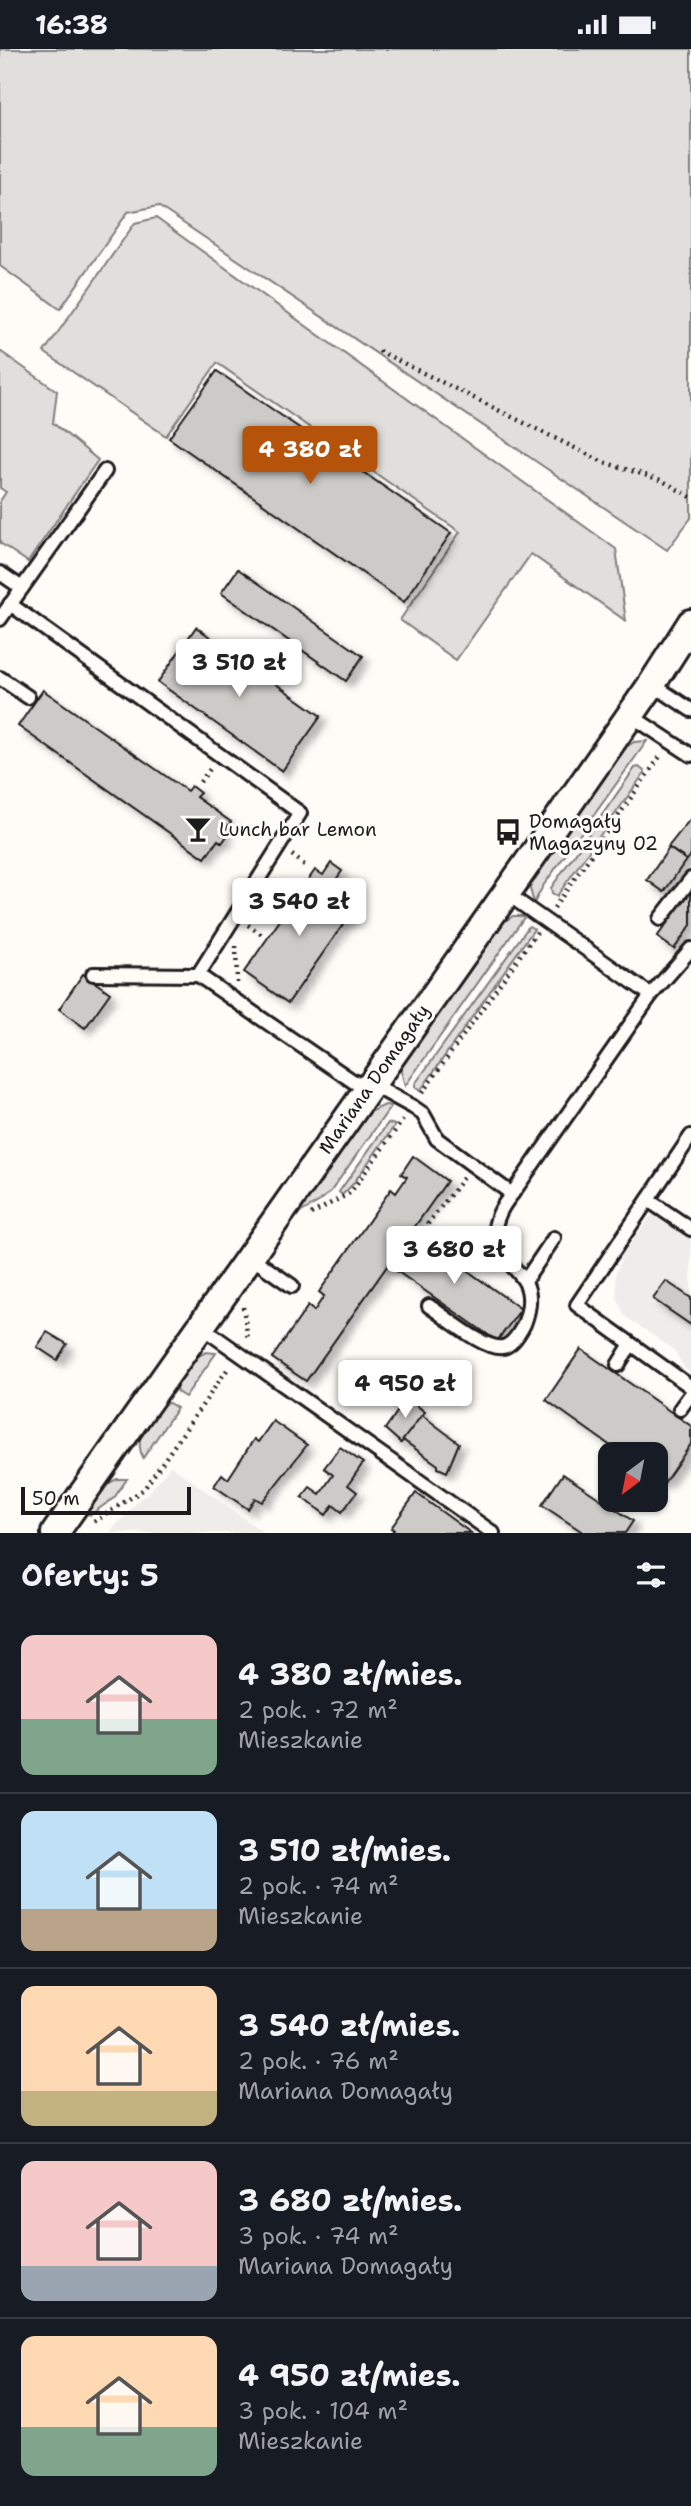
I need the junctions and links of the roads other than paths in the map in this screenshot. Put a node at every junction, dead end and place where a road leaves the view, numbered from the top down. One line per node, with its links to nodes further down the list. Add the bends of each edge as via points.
1 (104, 471): 3 (lane)
2 (0, 573): 3 (lane)
3 (22, 588): 4 (lane)
4 (10, 604): 5 (lane); 18 (lane, via 300,813)
5 (0, 619)
6 (691, 623): 8 (street, Mariana Domagały)
7 (0, 678): 9 (lane)
8 (652, 684): 10 (lane); 11 (street, Mariana Domagały)
9 (28, 697)
10 (691, 710)
11 (631, 715): 12 (lane); 14 (street, Mariana Domagały)
12 (691, 755)
13 (691, 879): 15 (lane)
14 (506, 894): 19 (lane); 20 (street, Mariana Domagały)
15 (660, 919)
16 (691, 949): 19 (lane)
17 (93, 974): 18 (lane)
18 (198, 975): 20 (lane, via 354,1082)
19 (651, 995): 22 (lane)
20 (371, 1084): 22 (lane, via 423,1114 437,1139); 26 (street, Mariana Domagały)
21 (691, 1136): 23 (lane)
22 (512, 1194): 27 (lane, via 496,1224 495,1240)
23 (648, 1200): 24 (lane); 31 (lane, via 577,1305)
24 (691, 1229)
25 (554, 1238): 27 (lane)
26 (249, 1257): 28 (lane); 30 (street, Mariana Domagały)
27 (525, 1281): 29 (lane, via 530,1294 528,1310 515,1339 506,1347 484,1343)
28 (292, 1286)
29 (429, 1305)
30 (200, 1326): 36 (street, Mariana Domagały); 37 (lane)
31 (631, 1344): 32 (lane); 33 (lane)
32 (618, 1365)
33 (691, 1387)
34 (691, 1394): 35 (lane)
35 (680, 1409)
36 (54, 1533)
37 (493, 1533)

